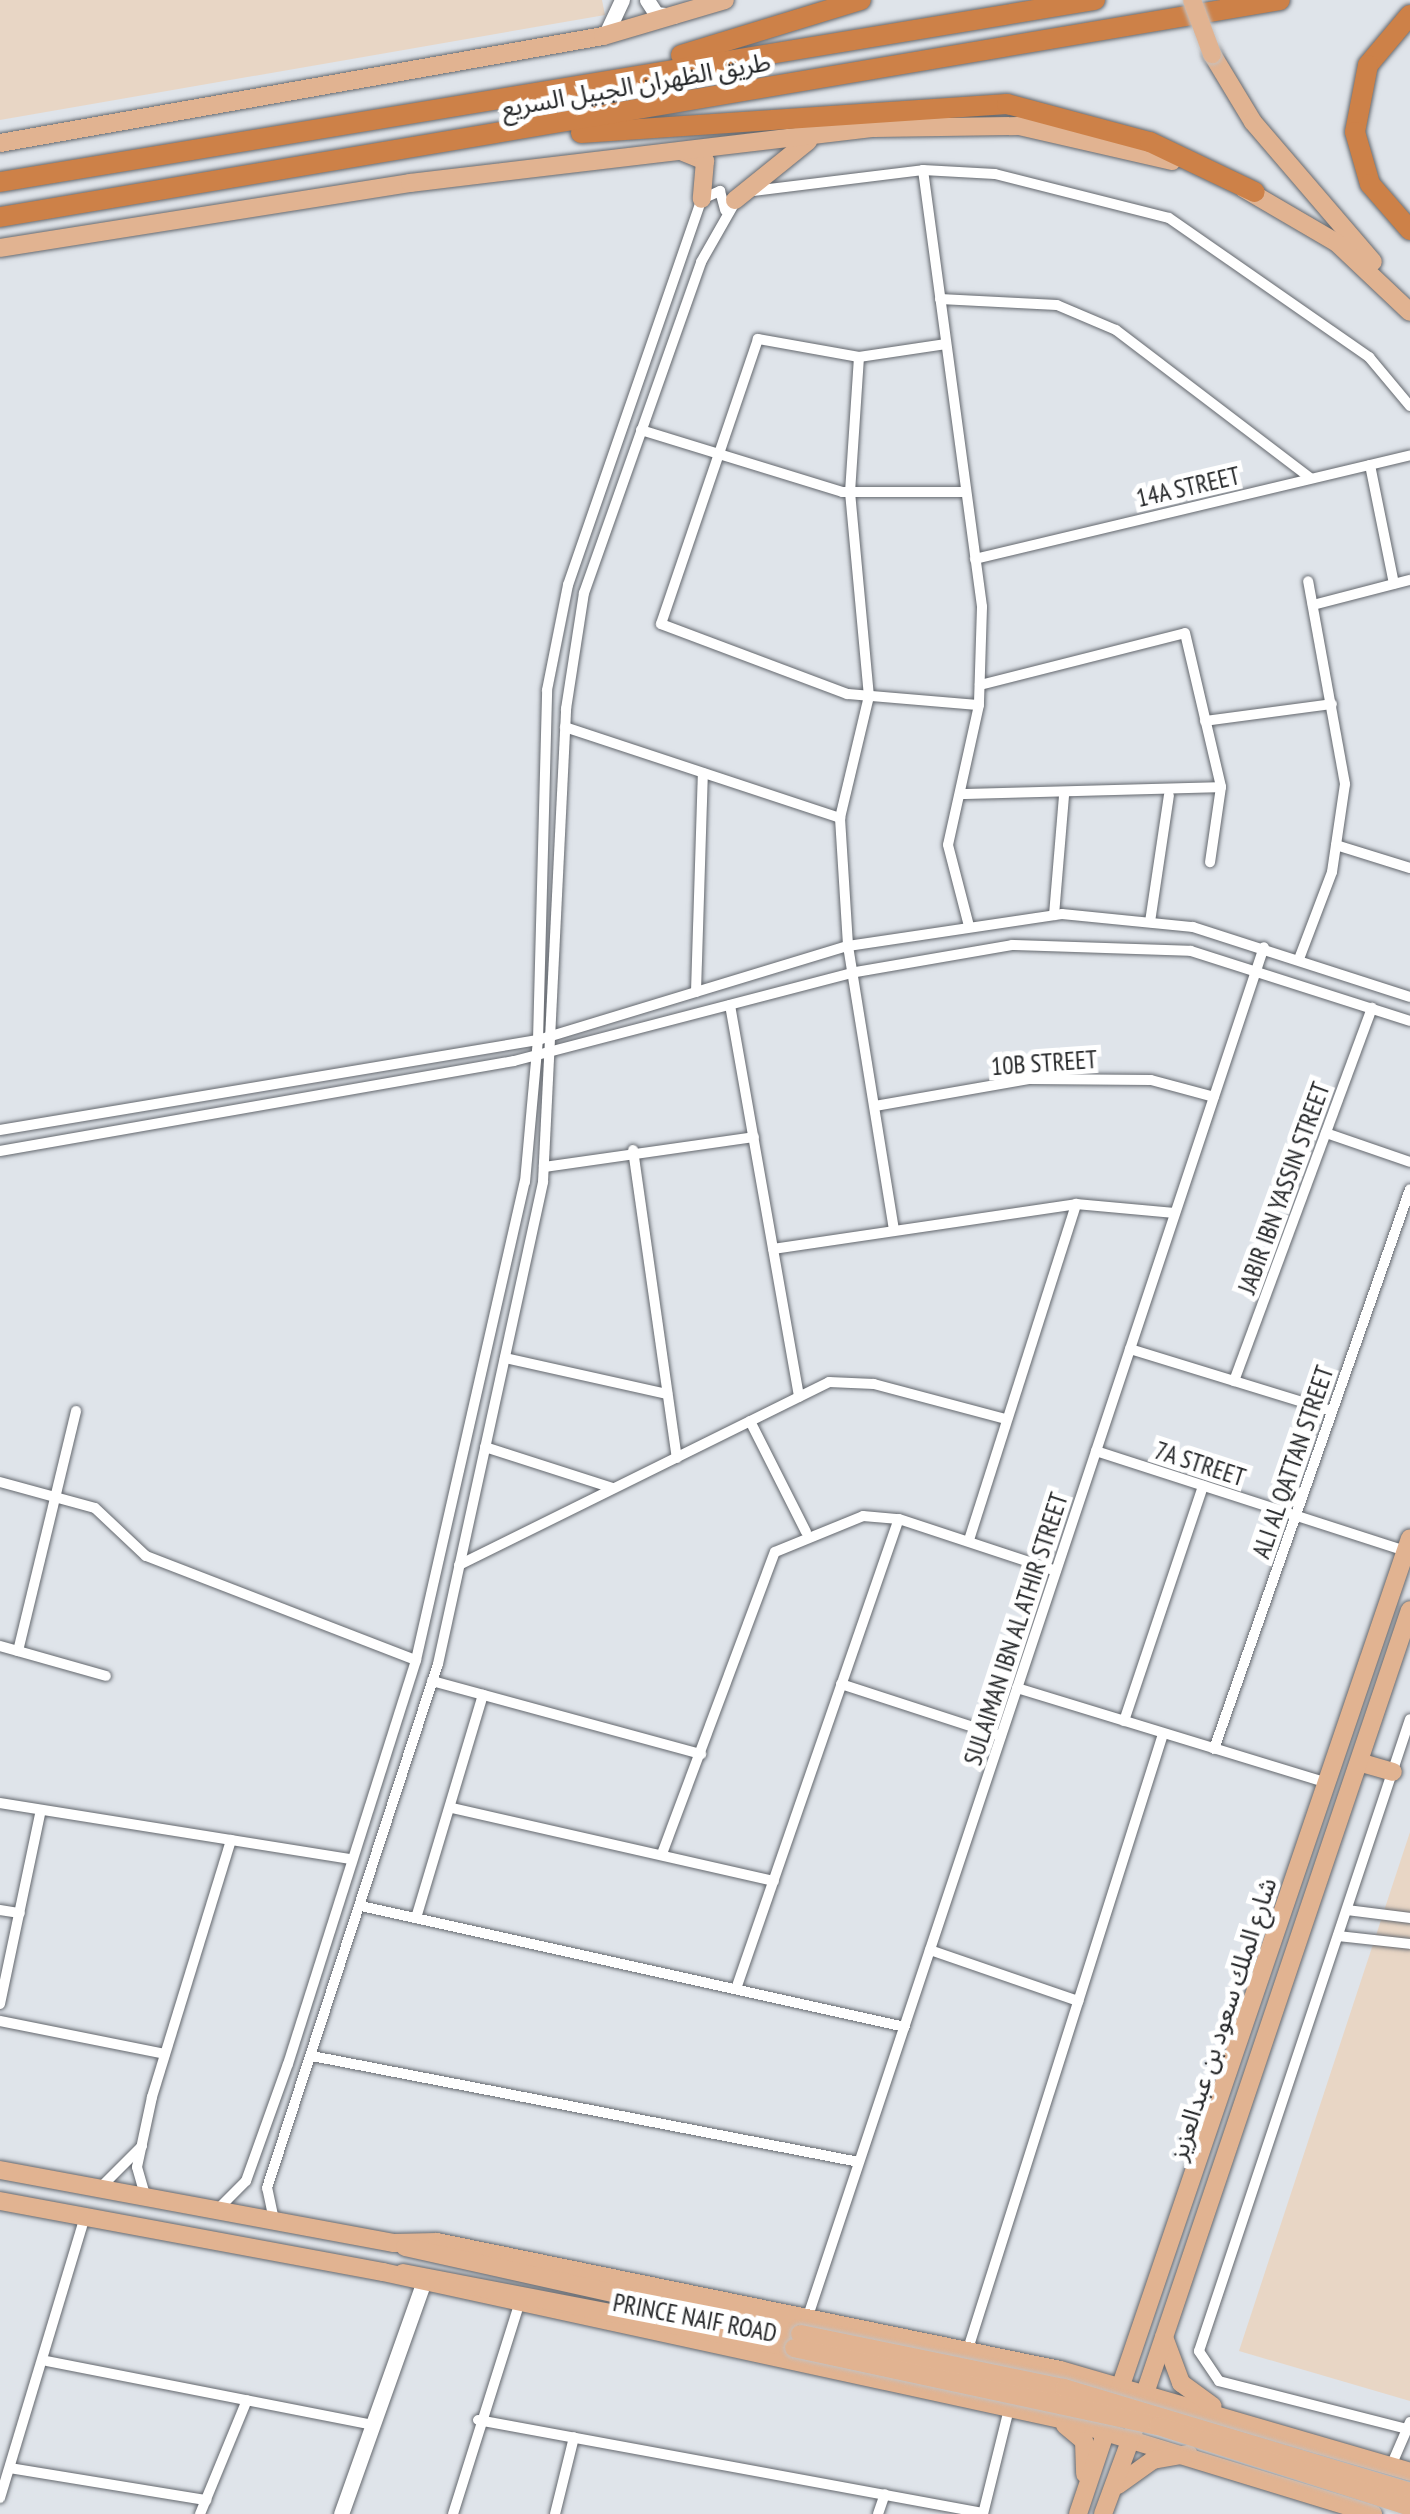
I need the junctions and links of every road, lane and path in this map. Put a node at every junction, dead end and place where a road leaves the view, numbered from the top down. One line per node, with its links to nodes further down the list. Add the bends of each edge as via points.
1 (622, 0): 10 (street, via 619,21)
2 (647, 0): 9 (street, via 656,14)
3 (725, 0): 9 (main road)
4 (861, 0): 11 (highway)
5 (1095, 0): 11 (highway, طريق الظهران الجبيل السريع)
6 (1192, 0): 25 (main road, bridge, via 1212,54 1253,122)
7 (1280, 0): 14 (highway, طريق الظهران الجبيل السريع)
8 (1410, 15): 22 (highway, via 1368,65 1355,132 1370,184)
9 (683, 16): 10 (main road)
10 (603, 36): 13 (main road)
11 (613, 76): 17 (highway, طريق الظهران الجبيل السريع)
12 (831, 133): 15 (main road); 18 (main road, via 1019,126 1112,143); 20 (main road, via 780,157)
13 (0, 142)
14 (444, 142): 18 (highway, via 980,102 1100,126); 21 (highway, طريق الظهران الجبيل السريع)
15 (678, 151): 19 (main road, via 705,162); 23 (main road, via 410,182)
16 (923, 170): 20 (street); 24 (street); 28 (street, via 995,174 1169,218 1369,357)
17 (0, 182)
18 (1255, 192): 25 (main road, via 1337,242)
19 (702, 199): 20 (street, via 725,194); 70 (street, via 568,585 546,690)
20 (730, 207): 29 (street)
21 (0, 217)
22 (1410, 230)
23 (0, 248)
24 (940, 299): 26 (street); 33 (street, via 1057,305 1116,330)
25 (1410, 309)
26 (946, 344): 27 (street); 35 (street)
27 (859, 357): 30 (street, via 758,339); 34 (street)
28 (1410, 406)
29 (642, 430): 30 (street); 46 (street, via 584,593)
30 (722, 454): 34 (street); 42 (street, via 664,630)
31 (1410, 455): 32 (street, 14A STREET)
32 (1370, 465): 33 (street, 14A STREET); 39 (street)
33 (1310, 478): 36 (street, 14A STREET)
34 (850, 492): 35 (street); 42 (street)
35 (965, 492): 36 (street)
36 (975, 559): 41 (street)
37 (1308, 580): 40 (street)
38 (1410, 580): 39 (street)
39 (1394, 584): 40 (street)
40 (1313, 605): 43 (street)
41 (980, 685): 44 (street); 45 (street, via 1185,634)
42 (869, 696): 44 (street); 52 (street)
43 (1332, 704): 45 (street); 53 (street, via 1344,784)
44 (979, 705): 49 (street)
45 (1206, 721): 48 (street)
46 (565, 727): 47 (street); 69 (street)
47 (703, 773): 52 (street); 64 (street)
48 (1221, 787): 51 (street); 54 (street)
49 (960, 794): 50 (street); 58 (street, via 948,845)
50 (1064, 795): 51 (street); 56 (street)
51 (1169, 796): 57 (street)
52 (840, 818): 59 (street)
53 (1336, 845): 55 (street); 61 (street)
54 (1210, 862)
55 (1410, 868)
56 (1054, 915): 57 (street); 58 (street)
57 (1150, 922): 60 (street)
58 (969, 926): 59 (street)
59 (848, 946): 62 (street); 64 (street)
60 (1264, 947): 61 (street); 63 (street, SULAIMAN IBN AL ATHIR STREET)
61 (1300, 959): 65 (street)
62 (856, 972): 63 (street, via 1066,942 1192,951); 66 (street); 74 (street)
63 (1254, 974): 67 (street); 73 (street, SULAIMAN IBN AL ATHIR STREET)
64 (696, 992): 69 (street)
65 (1410, 996)
66 (730, 1005): 71 (street); 77 (street)
67 (1372, 1008): 68 (street); 76 (street, JABIR IBN YASSIN STREET)
68 (1410, 1022)
69 (556, 1035): 70 (street); 71 (street)
70 (538, 1040): 72 (street); 75 (street)
71 (556, 1052): 72 (street); 81 (street)
72 (536, 1056): 79 (street); 113 (street, via 525,1182)
73 (1214, 1097): 74 (street, 10B STREET, via 1151,1080 1064,1078); 84 (street, SULAIMAN IBN AL ATHIR STREET)
74 (875, 1106): 85 (street)
75 (0, 1130)
76 (1326, 1133): 80 (street); 89 (street, JABIR IBN YASSIN STREET)
77 (754, 1137): 78 (street); 86 (street)
78 (633, 1150): 81 (street); 90 (street)
79 (0, 1151)
80 (1410, 1162)
81 (544, 1167): 88 (street)
82 (1410, 1189): 93 (street, ALI AL QATTAN STREET)
83 (1076, 1204): 84 (street); 85 (street); 94 (street)
84 (1175, 1213): 87 (street, SULAIMAN IBN AL ATHIR STREET)
85 (894, 1229): 86 (street)
86 (773, 1249): 91 (street)
87 (1130, 1349): 89 (street); 97 (street, SULAIMAN IBN AL ATHIR STREET)
88 (504, 1358): 90 (street); 96 (street)
89 (1234, 1381): 93 (street)
90 (668, 1394): 98 (street)
91 (799, 1397): 94 (street, via 829,1382 874,1384); 95 (street)
92 (76, 1410): 102 (street)
93 (1332, 1412): 103 (street, ALI AL QATTAN STREET)
94 (1006, 1420): 106 (street)
95 (750, 1422): 98 (street); 105 (street)
96 (485, 1448): 101 (street); 108 (street)
97 (1096, 1452): 100 (street, 7A STREET); 109 (street, SULAIMAN IBN AL ATHIR STREET)
98 (677, 1458): 101 (street)
99 (0, 1482): 102 (street)
100 (1203, 1486): 103 (street, 7A STREET); 120 (street)
101 (614, 1488): 108 (street)
102 (58, 1498): 112 (street); 113 (street, via 116,1522 146,1556)
103 (1296, 1516): 107 (street, 7A STREET); 123 (street, ALI AL QATTAN STREET)
104 (899, 1519): 105 (street, via 863,1516); 106 (street); 116 (street)
105 (806, 1532): 124 (street, via 774,1552)
106 (969, 1540): 109 (street)
107 (1409, 1544): 127 (main road, شارع الملك سعود بن عبدالعزيز)
108 (459, 1565): 115 (street)
109 (1056, 1570): 117 (street, SULAIMAN IBN AL ATHIR STREET)
110 (1410, 1610): 125 (main road, شارع الملك سعود بن عبدالعزيز)
111 (0, 1646): 112 (street)
112 (18, 1651): 114 (street)
113 (416, 1660): 133 (street)
114 (106, 1676)
115 (432, 1681): 118 (street); 135 (street)
116 (841, 1684): 122 (street); 134 (street)
117 (1017, 1688): 120 (street); 122 (street, SULAIMAN IBN AL ATHIR STREET)
118 (483, 1695): 124 (street); 129 (street)
119 (1410, 1720): 126 (street)
120 (1124, 1722): 121 (street)
121 (1164, 1734): 123 (street); 145 (street)
122 (1001, 1736): 143 (street, SULAIMAN IBN AL ATHIR STREET)
123 (1214, 1749): 127 (street)
124 (702, 1754): 132 (street)
125 (1362, 1764): 126 (main road); 167 (main road, شارع الملك سعود بن عبدالعزيز)
126 (1394, 1772): 137 (street)
127 (1329, 1784): 164 (main road, شارع الملك سعود بن عبدالعزيز)
128 (0, 1803): 130 (street)
129 (452, 1808): 132 (street); 139 (street)
130 (41, 1810): 131 (street); 138 (street)
131 (232, 1840): 133 (street); 149 (street)
132 (662, 1851): 134 (street)
133 (352, 1860): 151 (street)
134 (774, 1880): 144 (street)
135 (361, 1906): 139 (street); 150 (street)
136 (0, 1910): 138 (street)
137 (1346, 1910): 140 (street); 141 (street)
138 (20, 1913): 146 (street)
139 (416, 1918): 144 (street)
140 (1410, 1918)
141 (1338, 1936): 142 (street); 179 (street, via 1200,2351 1218,2381)
142 (1410, 1944)
143 (930, 1950): 145 (street); 148 (street, SULAIMAN IBN AL ATHIR STREET)
144 (736, 1989): 148 (street)
145 (1078, 2001): 168 (street)
146 (0, 2004)
147 (0, 2021): 149 (street)
148 (904, 2027): 154 (street, SULAIMAN IBN AL ATHIR STREET)
149 (165, 2054): 153 (street)
150 (312, 2056): 152 (street); 154 (street)
151 (288, 2064): 152 (street); 159 (street, via 246,2180)
152 (298, 2092): 161 (street, via 267,2188)
153 (142, 2146): 156 (street); 157 (street)
154 (859, 2162): 166 (street, SULAIMAN IBN AL ATHIR STREET)
155 (0, 2170): 156 (main road)
156 (100, 2187): 157 (main road)
157 (145, 2195): 159 (main road)
158 (0, 2200): 160 (main road, PRINCE NAIF ROAD)
159 (220, 2207): 161 (main road)
160 (86, 2213): 162 (main road, PRINCE NAIF ROAD); 169 (street)
161 (274, 2220): 166 (main road)
162 (383, 2272): 163 (main road, PRINCE NAIF ROAD); 166 (main road)
163 (422, 2286): 165 (main road, PRINCE NAIF ROAD); 178 (street)
164 (1160, 2292): 170 (main road, via 1121,2366); 171 (main road, شارع الملك سعود بن عبدالعزيز)
165 (518, 2308): 174 (main road, PRINCE NAIF ROAD); 176 (street)
166 (800, 2335): 168 (main road, PRINCE NAIF ROAD); 188 (main road, bridge, via 1103,2398); 193 (main road, bridge, via 1158,2426)
167 (1164, 2335): 172 (main road, شارع الملك سعود بن عبدالعزيز); 177 (main road, via 1181,2383)
168 (967, 2353): 170 (main road, PRINCE NAIF ROAD)
169 (46, 2361): 173 (street); 185 (street)
170 (1060, 2370): 171 (main road, PRINCE NAIF ROAD)
171 (1122, 2386): 172 (main road, PRINCE NAIF ROAD); 180 (main road, شارع الملك سعود بن عبدالعزيز)
172 (1145, 2394): 177 (main road, PRINCE NAIF ROAD); 182 (main road, شارع الملك سعود بن عبدالعزيز)
173 (247, 2400): 178 (street); 191 (street)
174 (1009, 2409): 175 (main road, PRINCE NAIF ROAD); 194 (street)
175 (1052, 2418): 180 (main road, PRINCE NAIF ROAD); 192 (main road, via 1084,2441)
176 (478, 2420): 181 (street); 197 (street)
177 (1244, 2423): 184 (main road, PRINCE NAIF ROAD)
178 (372, 2425): 196 (street)
179 (1409, 2425): 184 (street)
180 (1106, 2430): 182 (main road, PRINCE NAIF ROAD); 192 (main road, شارع الملك سعود بن عبدالعزيز)
181 (574, 2438): 189 (street); 198 (street)
182 (1131, 2438): 183 (main road, PRINCE NAIF ROAD); 187 (main road, شارع الملك سعود بن عبدالعزيز)
183 (1194, 2453): 187 (main road, via 1152,2460); 201 (main road, PRINCE NAIF ROAD)
184 (1391, 2466): 186 (main road, PRINCE NAIF ROAD)
185 (10, 2468): 190 (street); 191 (street)
186 (1410, 2472)
187 (1111, 2492): 200 (main road, شارع الملك سعود بن عبدالعزيز)
188 (1410, 2492)
189 (885, 2494): 194 (street); 199 (street)
190 (0, 2498)
191 (206, 2500): 195 (street)
192 (1080, 2506)
193 (1410, 2506)
194 (983, 2513)
195 (200, 2514)
196 (341, 2514)
197 (454, 2514)
198 (554, 2514)
199 (878, 2514)
200 (1102, 2514)
201 (1373, 2514)

